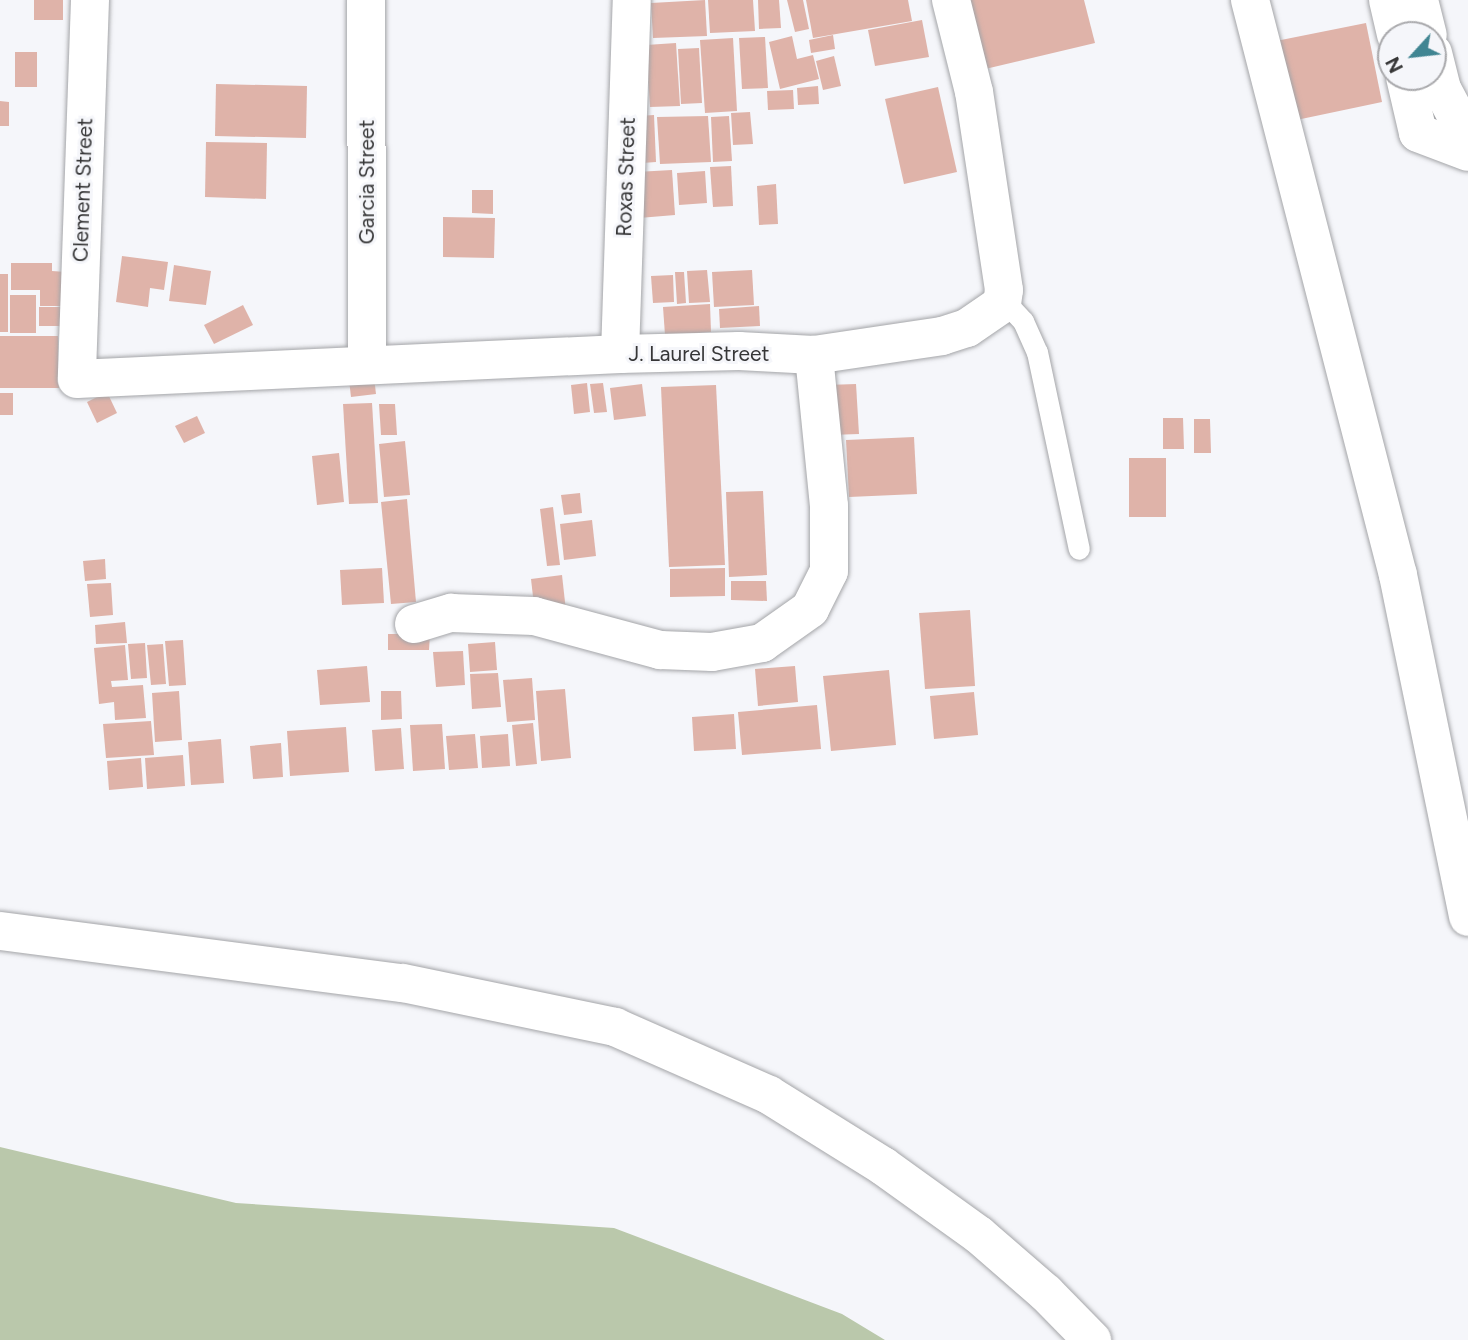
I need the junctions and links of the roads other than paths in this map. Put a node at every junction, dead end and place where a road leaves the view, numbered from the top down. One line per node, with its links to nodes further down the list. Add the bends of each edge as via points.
1 (90, 0): 18 (street, Clement Street)
2 (366, 0): 17 (street, Garcia Street)
3 (632, 0): 15 (street, Roxas Street)
4 (951, 0): 14 (street, via 974,92 1004,290)
5 (1250, 0): 21 (street, via 1398,575)
6 (1388, 0): 8 (street)
7 (1419, 0): 9 (street)
8 (1393, 21)
9 (1424, 21)
10 (1408, 91): 13 (street, via 1418,133)
11 (1444, 91): 12 (street, via 1458,119)
12 (1468, 120)
13 (1468, 152)
14 (1002, 304): 16 (street, J. Laurel Street, via 983,320 942,336); 19 (lane, via 1023,321 1037,352)
15 (620, 354): 16 (street, J. Laurel Street, via 739,351); 17 (street, J. Laurel Street)
16 (814, 355): 20 (street, via 829,506 829,572 810,609 762,643 712,652 660,650 534,616 451,613)
17 (367, 364): 18 (street, J. Laurel Street)
18 (77, 379)
19 (1079, 549)
20 (414, 624)
21 (1468, 917)
22 (0, 931): 23 (street, via 403,983 615,1027 769,1095 883,1166 979,1235)
23 (1092, 1340)

